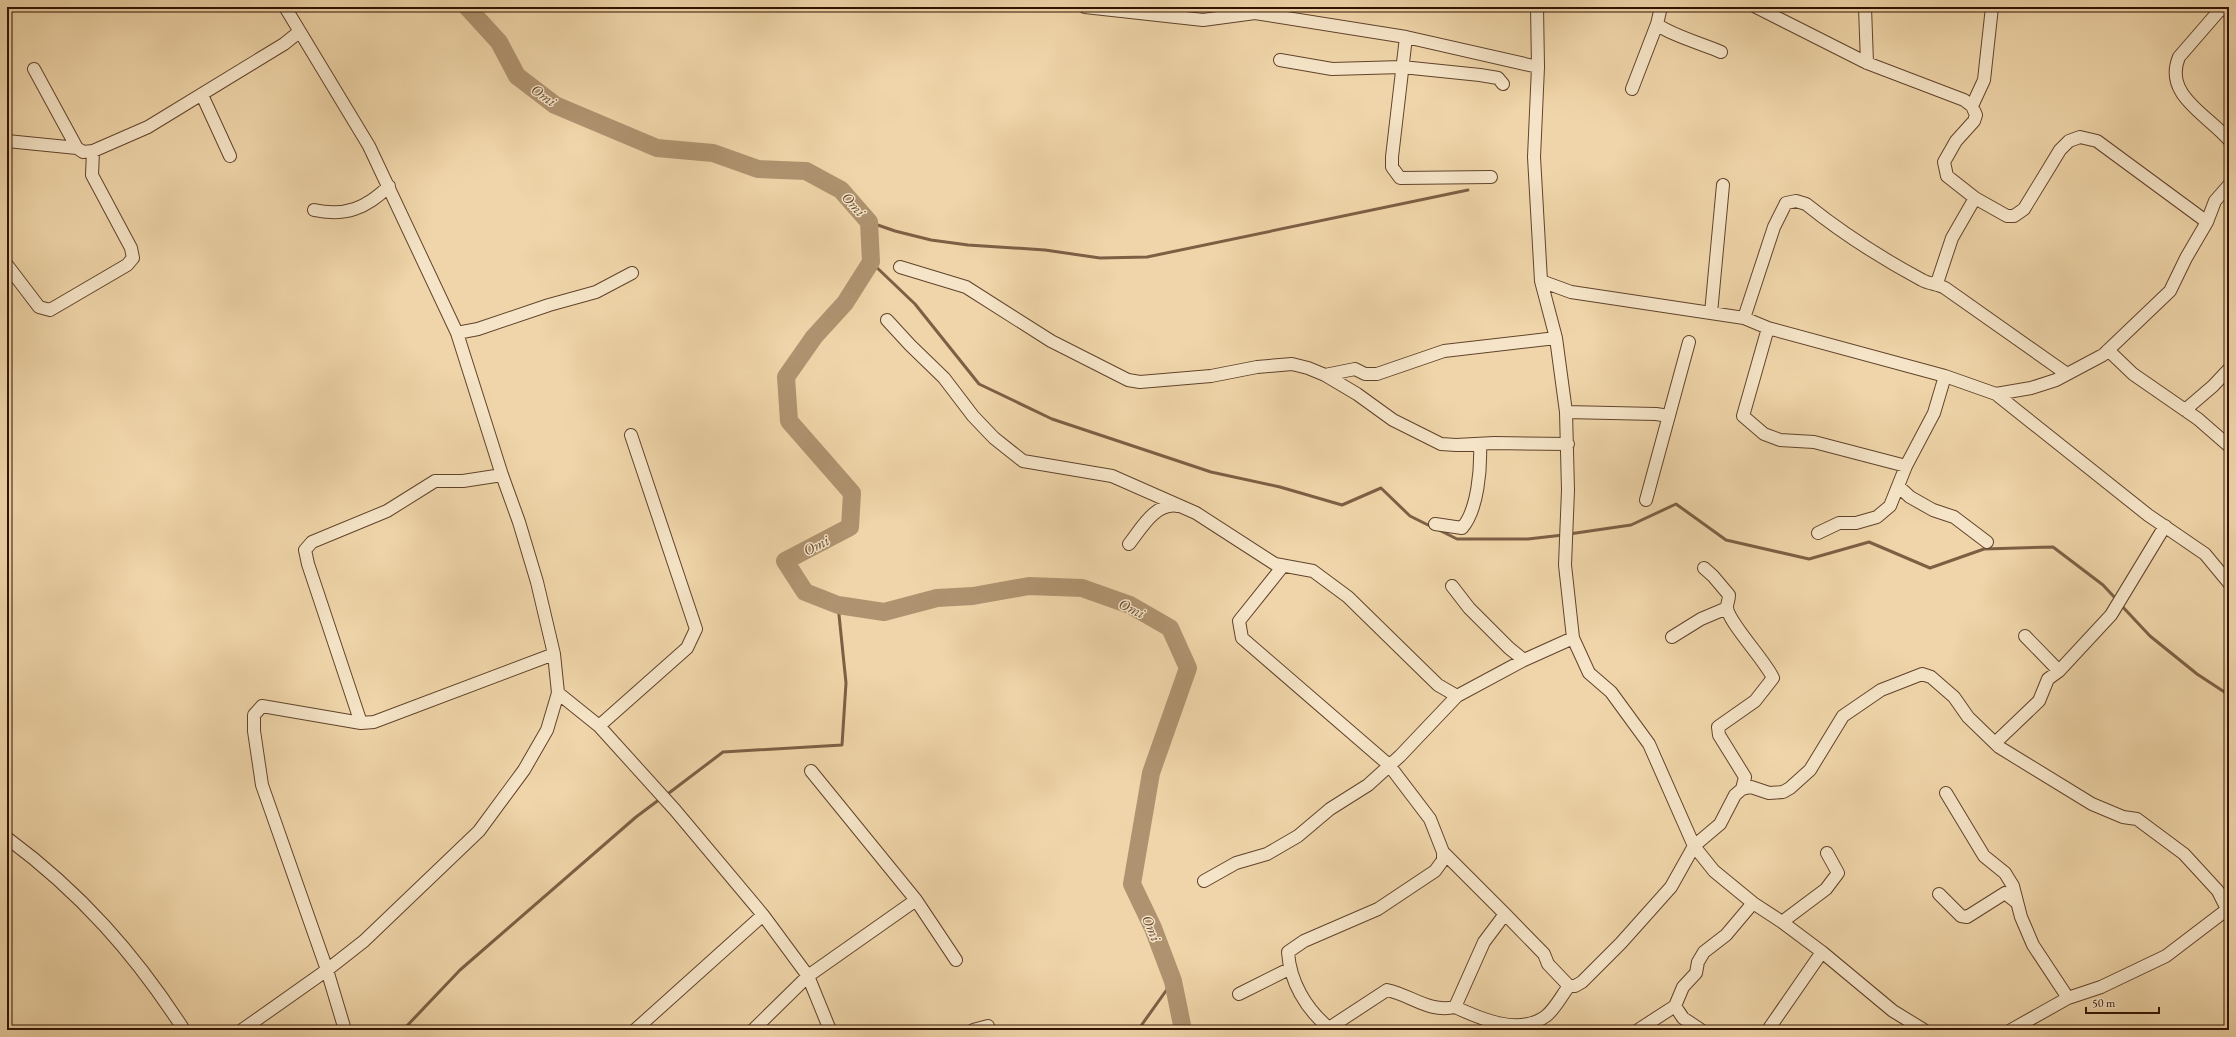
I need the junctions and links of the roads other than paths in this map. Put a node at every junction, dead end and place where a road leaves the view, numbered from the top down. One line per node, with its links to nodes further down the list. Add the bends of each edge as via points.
1 (285, 7): 11 (street)
2 (1085, 7): 12 (street, via 1203,20 1255,13)
3 (1537, 7): 17 (street)
4 (1661, 7): 10 (street)
5 (1756, 7): 9 (street)
6 (1865, 7): 15 (street)
7 (1992, 7): 22 (street, via 1984,80)
8 (2221, 9): 23 (street, via 2179,57 2174,76 2179,90 2189,103)
9 (1769, 10): 15 (street)
10 (1657, 24): 13 (street, via 1665,31 1674,32); 20 (street)
11 (298, 32): 21 (street, via 284,44); 30 (street, via 369,146)
12 (1406, 37): 16 (street); 17 (street)
13 (1721, 52)
14 (1280, 60): 16 (street, via 1332,68)
15 (1868, 63): 22 (street, via 1938,89)
16 (1402, 67): 19 (street, via 1498,78); 28 (street, via 1392,157 1394,172 1400,178)
17 (1538, 67): 38 (street, via 1534,157)
18 (34, 69): 25 (street)
19 (1502, 84)
20 (1632, 89)
21 (202, 95): 26 (street, via 148,127); 27 (street)
22 (1972, 106): 32 (street, via 1976,115 1974,121 1956,141 1944,162 1947,176)
23 (2229, 140)
24 (7, 141): 25 (street)
25 (77, 148): 26 (street, via 83,152)
26 (93, 152): 36 (street, via 92,174 131,248 133,258 127,265 50,310 39,307)
27 (230, 156)
28 (1491, 177)
29 (1723, 185): 40 (street)
30 (389, 186): 33 (street, via 376,200 347,212); 44 (street)
31 (2228, 187): 34 (street, via 2215,201)
32 (1975, 198): 34 (street, via 2007,216 2014,216 2024,209 2060,150 2069,141 2080,137 2097,141); 39 (street, via 1952,238)
33 (314, 210)
34 (2207, 222): 47 (street, via 2170,291)
35 (900, 267): 50 (street, via 966,287 1051,341 1128,380 1140,382 1211,376 1257,367 1292,364)
36 (8, 270)
37 (632, 273): 44 (street, via 596,292)
38 (1541, 280): 40 (street, via 1571,292); 45 (street)
39 (1937, 283): 41 (street, via 1925,282 1867,249 1806,204 1796,201 1786,203 1774,227); 49 (street)
40 (1711, 313): 41 (street)
41 (1744, 318): 43 (street)
42 (887, 320): 64 (street, via 944,378 973,416 994,438 1023,461 1112,476)
43 (1768, 328): 51 (street); 60 (street, via 1743,416 1764,434 1780,440 1814,442)
44 (457, 333): 61 (street)
45 (1556, 338): 50 (street, via 1444,351 1377,374 1366,374 1355,369); 54 (street)
46 (1689, 342): 55 (street)
47 (2108, 350): 49 (street); 53 (street, via 2133,374)
48 (2229, 369): 53 (street)
49 (2067, 374): 52 (street, via 2031,388)
50 (1325, 375): 57 (street, via 1393,420 1441,444)
51 (1945, 376): 52 (street); 60 (street, via 1934,413)
52 (1996, 394): 66 (street)
53 (2185, 410): 59 (street)
54 (1566, 412): 55 (street); 58 (street)
55 (1669, 416): 63 (street)
56 (631, 435): 84 (street, via 696,629 687,648)
57 (1480, 444): 58 (street); 65 (street, via 1481,468 1469,520 1462,528)
58 (1568, 444): 77 (street, via 1565,566)
59 (2229, 446)
60 (1906, 466): 62 (street)
61 (502, 476): 78 (street, via 522,530); 83 (street, via 462,481 434,481 387,511 312,542 305,550)
62 (1898, 486): 67 (street, via 1890,506 1877,517 1856,523 1839,523); 68 (street, via 1910,497 1933,510 1954,517)
63 (1646, 500)
64 (1181, 506): 69 (street, via 1170,504 1156,511); 70 (street)
65 (1435, 524)
66 (2165, 526): 72 (street, via 2205,554); 80 (street, via 2111,615)
67 (1818, 533)
68 (1988, 542)
69 (1129, 544)
70 (1282, 566): 82 (street, via 1313,571 1348,597 1438,685); 86 (street, via 1239,621 1242,638)
71 (1704, 568): 74 (street, via 1729,595)
72 (2229, 583)
73 (1452, 586): 79 (street, via 1469,608)
74 (1727, 608): 76 (street, via 1701,619); 88 (street, via 1736,625 1769,668 1773,678 1755,701 1718,727 1719,735 1745,777)
75 (2025, 636): 80 (street)
76 (1672, 637)
77 (1573, 638): 79 (street); 91 (street, via 1589,673 1610,692 1649,744)
78 (554, 654): 81 (street); 83 (street, via 374,722)
79 (1524, 660): 82 (street)
80 (2059, 671): 85 (street, via 2048,680 2039,702)
81 (558, 693): 84 (street); 106 (street, via 547,730 524,770 479,831 364,941)
82 (1457, 696): 86 (street)
83 (361, 723): 106 (street, via 262,706 254,715 262,785)
84 (598, 726): 101 (street, via 675,810)
85 (1995, 743): 88 (street, via 1968,717 1954,697 1931,677 1922,674 1881,690 1843,716 1810,770 1790,788 1783,792 1769,793 1751,787); 99 (street, via 2054,783 2092,804 2123,817 2137,819 2184,854 2218,891)
86 (1389, 765): 92 (street, via 1430,819); 94 (street, via 1368,785 1330,809 1298,836 1267,854 1236,863)
87 (811, 771): 96 (street)
88 (1742, 789): 91 (street, via 1735,795 1720,824)
89 (1946, 793): 97 (street, via 1984,856 2005,873 2013,886)
90 (8, 841): 114 (street, via 71,889 127,950)
91 (1694, 846): 98 (street, via 1714,872); 108 (street, via 1671,887 1582,982)
92 (1443, 852): 100 (street); 105 (street, via 1443,860 1435,871 1378,909 1304,941 1288,952)
93 (1827, 853): 102 (street, via 1838,873 1826,889)
94 (1204, 881)
95 (1938, 894): 97 (street, via 1961,916 1967,917 2005,893)
96 (916, 900): 104 (street); 107 (street)
97 (2015, 901): 110 (street, via 2033,945)
98 (1753, 903): 102 (street); 111 (street, via 1726,935 1704,952 1698,962 1696,973 1683,987)
99 (2228, 908): 110 (street, via 2166,956 2101,988)
100 (1505, 914): 108 (street, via 1544,954 1548,964); 112 (street, via 1484,942)
101 (763, 915): 107 (street); 117 (street)
102 (1782, 922): 103 (street)
103 (1822, 952): 123 (street); 124 (street, via 1893,1011)
104 (956, 960)
105 (1289, 969): 109 (street); 112 (street, via 1313,1014 1329,1028 1387,990 1423,1005 1446,1009)
106 (327, 970): 115 (street); 116 (street)
107 (808, 976): 118 (street); 119 (street)
108 (1569, 986): 112 (street, via 1547,1015 1535,1022 1514,1025 1487,1022)
109 (1239, 994)
110 (2068, 998): 125 (street)
111 (1674, 1006): 121 (street); 122 (street, via 1683,1018)
112 (1454, 1007)
113 (988, 1026): 120 (street)
114 (184, 1030)
115 (242, 1030)
116 (344, 1030)
117 (635, 1030)
118 (753, 1030)
119 (830, 1030)
120 (973, 1030)
121 (1638, 1030)
122 (1701, 1030)
123 (1768, 1030)
124 (1924, 1030)
125 (2011, 1030)

